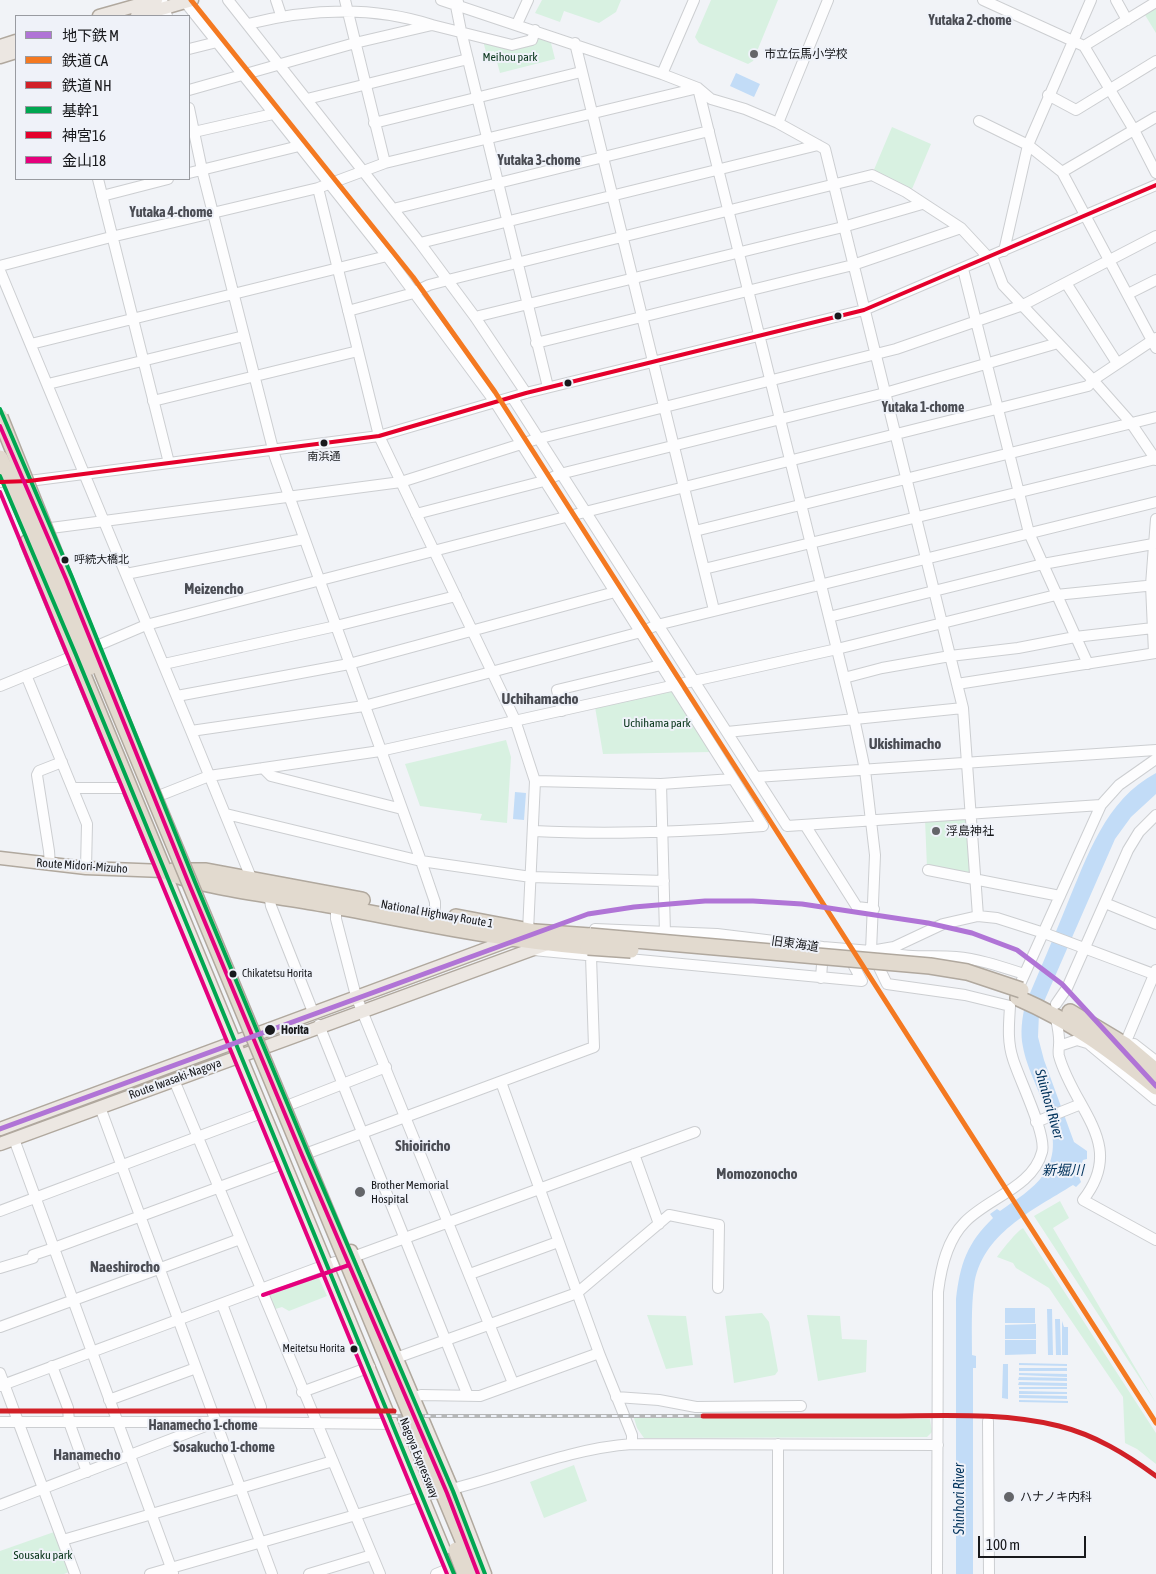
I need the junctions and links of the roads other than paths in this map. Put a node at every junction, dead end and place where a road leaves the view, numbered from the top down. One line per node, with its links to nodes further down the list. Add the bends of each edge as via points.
1 (228, 0): 19 (street)
2 (276, 0): 17 (street)
3 (441, 0): 12 (street)
4 (528, 0): 20 (street)
5 (694, 0): 42 (street)
6 (828, 0): 57 (street)
7 (983, 0): 25 (street)
8 (1091, 0): 25 (street)
9 (1116, 0): 18 (street)
10 (188, 1): 14 (main road); 28 (street)
11 (1156, 2): 18 (street)
12 (457, 3): 20 (street); 23 (street)
13 (346, 5): 17 (street); 21 (street); 29 (street)
14 (162, 6): 15 (main road); 16 (main road)
15 (107, 14)
16 (140, 15)
17 (281, 16): 19 (street)
18 (1127, 20): 32 (street)
19 (248, 24): 40 (street)
20 (517, 24): 22 (street)
21 (432, 25): 23 (street); 29 (street)
22 (535, 30): 23 (street, via 532,40 512,45); 30 (street)
23 (461, 31): 37 (street)
24 (15, 36): 26 (street)
25 (1072, 39): 32 (street); 48 (street)
26 (0, 41)
27 (15, 41): 31 (main road)
28 (217, 42): 33 (street); 43 (street)
29 (355, 43): 40 (street); 44 (street)
30 (574, 44): 41 (street); 42 (street)
31 (0, 46)
32 (1084, 46): 46 (street)
33 (190, 49)
34 (15, 52): 35 (main road)
35 (0, 57)
36 (15, 58): 39 (street)
37 (468, 59): 44 (street); 49 (street)
38 (1156, 61): 46 (street)
39 (0, 62)
40 (280, 63): 43 (street); 50 (street)
41 (581, 72): 49 (street); 52 (street)
42 (662, 74): 45 (street)
43 (243, 76): 47 (street); 53 (street)
44 (365, 84): 50 (street); 56 (street)
45 (698, 88): 52 (street); 57 (street, via 711,99); 59 (street)
46 (1110, 89): 48 (street, via 1076,110); 58 (street)
47 (190, 90)
48 (1048, 95): 63 (street)
49 (478, 97): 56 (street); 61 (street)
50 (307, 99): 69 (street)
51 (190, 113): 60 (street)
52 (592, 113): 61 (street); 65 (street)
53 (273, 114): 60 (street); 64 (street)
54 (1156, 117): 58 (street)
55 (979, 121): 63 (street)
56 (374, 123): 66 (street)
57 (778, 123): 62 (street)
58 (1134, 130): 70 (street); 72 (street)
59 (709, 131): 65 (street); 67 (street)
60 (194, 132): 68 (street)
61 (487, 138): 66 (street); 76 (street)
62 (818, 145): 67 (street); 77 (street, via 825,149)
63 (1028, 145): 70 (street); 94 (street)
64 (299, 146): 68 (street); 75 (street)
65 (603, 157): 76 (street); 80 (street)
66 (385, 163): 69 (street)
67 (718, 169): 80 (street); 84 (street)
68 (202, 170): 71 (street); 85 (street)
69 (363, 170): 75 (street); 83 (street)
70 (1062, 172): 86 (street)
71 (190, 173)
72 (1156, 173)
73 (98, 180): 81 (street)
74 (164, 180): 81 (street)
75 (328, 182): 79 (street); 96 (street)
76 (499, 183): 83 (street); 87 (street)
77 (833, 185): 82 (street, via 872,175); 84 (street); 88 (street)
78 (1156, 185): 86 (street)
79 (318, 188): 85 (street); 102 (street)
80 (612, 195): 87 (street); 91 (street)
81 (102, 196): 90 (street)
82 (922, 204): 88 (street); 89 (street)
83 (393, 210): 93 (street)
84 (729, 211): 91 (street); 95 (street)
85 (214, 213): 90 (street); 111 (street)
86 (1086, 215): 94 (street); 98 (street)
87 (508, 220): 93 (street); 99 (street)
88 (843, 227): 95 (street); 100 (street)
89 (960, 228): 97 (street); 100 (street)
90 (111, 236): 101 (street); 119 (street)
91 (622, 236): 99 (street); 105 (street)
92 (1156, 236): 98 (street)
93 (420, 243): 106 (street)
94 (1004, 251): 97 (street)
95 (739, 253): 105 (street); 109 (street)
96 (387, 256): 102 (street); 110 (street)
97 (990, 256): 103 (street); 114 (street, via 1003,285)
98 (1110, 261): 108 (street); 112 (street)
99 (517, 262): 106 (street); 113 (street)
100 (853, 265): 109 (street); 115 (street)
101 (0, 266)
102 (338, 268): 111 (street); 116 (street)
103 (963, 268): 115 (street); 120 (street)
104 (0, 271): 126 (street)
105 (633, 279): 113 (street); 117 (street)
106 (448, 280): 110 (street); 118 (street)
107 (1156, 280): 112 (street)
108 (1066, 283): 114 (street); 131 (street)
109 (748, 291): 117 (street); 122 (street)
110 (416, 292): 116 (street); 142 (street)
111 (234, 294): 119 (street); 121 (street)
112 (1128, 294): 123 (street)
113 (528, 304): 118 (street); 124 (street)
114 (1023, 306): 120 (street); 125 (street)
115 (864, 310): 122 (street); 128 (street)
116 (348, 311): 127 (street)
117 (642, 316): 124 (street); 130 (street)
118 (474, 317): 138 (street)
119 (131, 319): 126 (street); 129 (street)
120 (976, 320): 128 (street); 132 (street)
121 (244, 336): 129 (street); 133 (street)
122 (760, 336): 130 (street); 135 (street)
123 (1155, 342): 131 (street)
124 (536, 343): 137 (street)
125 (1058, 343): 132 (street); 134 (street)
126 (31, 344): 136 (street)
127 (358, 351): 133 (street); 150 (street)
128 (875, 355): 135 (street); 139 (street)
129 (143, 361): 136 (street); 141 (street)
130 (653, 362): 137 (street); 143 (street)
131 (1117, 363): 134 (street)
132 (987, 364): 139 (street); 145 (street)
133 (255, 377): 141 (street); 156 (street)
134 (1093, 380): 145 (street, via 1088,386); 149 (street)
135 (771, 382): 143 (street); 148 (street)
136 (48, 384): 162 (street)
137 (548, 388): 138 (street)
138 (526, 393): 140 (street)
139 (885, 394): 148 (street); 151 (street)
140 (512, 397): 142 (street); 152 (street)
141 (153, 401): 161 (street)
142 (495, 402): 150 (street); 154 (street)
143 (664, 408): 152 (street); 155 (street)
144 (0, 409): 166 (highway)
145 (998, 410): 151 (street); 157 (street)
146 (0, 417): 404 (highway, Nagoya Expressway, bridge)
147 (1156, 417): 149 (street)
148 (780, 420): 155 (street); 160 (street)
149 (1131, 423): 157 (street); 159 (street)
150 (379, 436): 156 (street); 168 (street)
151 (895, 436): 160 (street); 164 (street)
152 (537, 439): 154 (street); 163 (street)
153 (0, 441): 191 (highway, via 51,560)
154 (523, 445): 167 (street); 168 (street)
155 (674, 446): 163 (street); 169 (street)
156 (273, 450): 161 (street); 171 (street)
157 (1009, 453): 164 (street); 170 (street)
158 (0, 458): 397 (highway, Nagoya Expressway, bridge, via 167,849)
159 (1156, 459): 170 (street)
160 (790, 461): 169 (street); 173 (street)
161 (169, 463): 162 (street)
162 (84, 474): 166 (street); 179 (street)
163 (560, 474): 167 (street); 174 (street)
164 (906, 479): 173 (street); 177 (street)
165 (1, 480): 166 (street); 212 (highway)
166 (28, 481): 180 (highway)
167 (544, 481): 175 (street); 176 (street)
168 (401, 482): 171 (street); 175 (street)
169 (684, 488): 174 (street); 181 (street)
170 (1019, 492): 177 (street); 182 (street)
171 (289, 498): 179 (street); 183 (street)
172 (1156, 502): 182 (street)
173 (802, 505): 181 (street); 184 (street)
174 (584, 512): 176 (street); 203 (street)
175 (416, 514): 186 (street)
176 (568, 517): 186 (street); 196 (street)
177 (916, 517): 184 (street); 187 (street)
178 (1156, 518): 185 (street)
179 (104, 521): 180 (street); 190 (street)
180 (51, 528): 191 (highway)
181 (695, 531): 189 (street)
182 (1029, 533): 187 (street); 188 (street)
183 (304, 539): 190 (street); 192 (street)
184 (811, 543): 189 (street); 193 (street)
185 (1153, 544): 188 (street); 194 (street)
186 (434, 552): 192 (street); 198 (street)
187 (926, 558): 193 (street); 195 (street)
188 (1043, 564): 195 (street); 197 (street)
189 (704, 569): 199 (street)
190 (126, 574): 202 (street)
191 (72, 577): 209 (highway)
192 (320, 581): 202 (street); 204 (street)
193 (821, 584): 199 (street); 200 (street)
194 (1153, 585): 197 (street); 205 (street)
195 (934, 591): 200 (street); 201 (street)
196 (615, 592): 206 (street); 207 (street)
197 (1056, 595): 201 (street); 208 (street)
198 (456, 596): 204 (street); 206 (street)
199 (714, 610): 203 (street)
200 (829, 617): 210 (street)
201 (942, 623): 210 (street); 213 (street)
202 (146, 625): 209 (street); 214 (street)
203 (657, 625): 207 (street); 221 (street)
204 (336, 626): 214 (street); 215 (street)
205 (1153, 628): 208 (street); 211 (street)
206 (472, 630): 215 (street); 218 (street)
207 (641, 632): 217 (street); 218 (street)
208 (1075, 636): 213 (street, via 1018,648); 216 (street)
209 (99, 645): 247 (highway)
210 (837, 649): 220 (street); 221 (street)
211 (1155, 653): 216 (street)
212 (76, 655): 219 (street); 245 (highway)
213 (950, 656): 220 (street); 222 (street)
214 (164, 664): 225 (street)
215 (349, 664): 225 (street); 226 (street)
216 (1088, 664): 222 (street)
217 (662, 665): 223 (street); 228 (street, via 558,690)
218 (492, 672): 226 (street); 230 (street)
219 (26, 675): 224 (street); 236 (street)
220 (844, 678): 229 (street)
221 (693, 681): 223 (street); 232 (street)
222 (957, 684): 227 (street)
223 (674, 685): 228 (street); 242 (street)
224 (0, 686)
225 (177, 696): 231 (street)
226 (364, 706): 231 (street); 234 (street)
227 (963, 708): 229 (street); 237 (street)
228 (562, 710): 230 (street)
229 (854, 718): 232 (street); 239 (street)
230 (515, 720): 234 (street); 243 (street)
231 (191, 730): 240 (street)
232 (727, 732): 241 (street)
233 (1156, 750): 237 (street)
234 (380, 751): 238 (street); 249 (street)
235 (1156, 759): 248 (street, via 1119,785)
236 (62, 762): 246 (street); 259 (street, via 39,771 37,775)
237 (967, 763): 239 (street); 250 (street)
238 (263, 768): 240 (street); 249 (street, via 272,776)
239 (865, 770): 241 (street); 253 (street)
240 (209, 776): 247 (street); 251 (street)
241 (756, 777): 254 (street, via 787,826)
242 (732, 779): 244 (street); 256 (street, via 763,826)
243 (535, 781): 244 (street); 255 (street)
244 (661, 784): 256 (street)
245 (129, 786): 246 (street); 262 (highway)
246 (73, 788): 260 (street, via 87,824)
247 (161, 795): 263 (highway)
248 (1101, 805): 250 (street); 269 (street)
249 (402, 809): 258 (street)
250 (970, 813): 253 (street); 266 (street)
251 (226, 814): 258 (street); 265 (street)
252 (1156, 815): 270 (street, via 1139,832 1128,850)
253 (872, 820): 254 (street); 272 (street)
254 (805, 825): 272 (street, via 857,907)
255 (534, 831): 256 (street); 264 (street)
256 (662, 833): 267 (street)
257 (0, 858): 259 (main road, Route Midori-Mizuho)
258 (421, 861): 264 (street); 273 (street, via 435,902)
259 (50, 864): 260 (main road, Route Midori-Mizuho)
260 (86, 868): 262 (main road, Route Midori-Mizuho)
261 (928, 870): 266 (street)
262 (164, 871): 263 (highway); 301 (main road)
263 (193, 876): 265 (highway, National Highway Route 1, via 206,870); 268 (highway, National Highway Route 1); 299 (main road)
264 (531, 877): 267 (street); 276 (street)
265 (252, 880): 273 (highway, National Highway Route 1)
266 (975, 880): 269 (street); 274 (street)
267 (664, 881): 277 (street)
268 (269, 894): 271 (highway, National Highway Route 1); 296 (street)
269 (1060, 896): 278 (street)
270 (1104, 903): 275 (street); 282 (street)
271 (336, 906): 279 (highway, National Highway Route 1); 292 (street, via 336,919)
272 (874, 909): 287 (street)
273 (434, 913): 276 (highway, National Highway Route 1)
274 (978, 916): 278 (street, 旧東海道, via 997,918); 285 (street, 旧東海道, via 943,924 894,947)
275 (1156, 924)
276 (531, 931): 277 (street, 旧東海道, via 547,928); 279 (main road, Route Iwasaki-Nagoya); 281 (highway, National Highway Route 1)
277 (665, 933): 283 (street, 旧東海道, via 717,934)
278 (1045, 934): 282 (street, 旧東海道); 289 (street)
279 (514, 939): 280 (highway, National Highway Route 1); 292 (main road, Route Iwasaki-Nagoya)
280 (547, 944): 281 (highway, National Highway Route 1); 286 (main road, Route Iwasaki-Nagoya)
281 (590, 946): 286 (street); 290 (street); 295 (highway, National Highway Route 1, bridge, via 927,974 979,985); 310 (street, via 594,1047)
282 (1082, 946): 288 (street); 291 (street)
283 (824, 948): 284 (street, 旧東海道); 290 (street)
284 (844, 949): 287 (street, 旧東海道); 290 (street, via 862,981)
285 (882, 949): 287 (street, 旧東海道); 289 (street, via 902,954 957,957)
286 (533, 950): 294 (main road, Route Iwasaki-Nagoya)
287 (871, 951): 293 (street, via 887,984 966,995)
288 (1156, 973): 300 (street)
289 (1024, 974): 293 (street)
290 (820, 978)
291 (1067, 988): 295 (street); 297 (street, via 1068,1002)
292 (356, 996): 294 (street); 296 (main road, Route Iwasaki-Nagoya)
293 (1010, 1006): 319 (street, via 1010,1049)
294 (362, 1010): 298 (main road, Route Iwasaki-Nagoya); 307 (street)
295 (1056, 1010): 297 (street); 302 (street); 304 (street); 308 (highway, National Highway Route 1, via 1125,1045); 312 (highway, National Highway Route 1)
296 (313, 1012): 299 (main road, Route Iwasaki-Nagoya)
297 (1085, 1013): 300 (street)
298 (319, 1025): 303 (main road, Route Iwasaki-Nagoya); 311 (street)
299 (259, 1032): 301 (main road, Route Iwasaki-Nagoya); 303 (main road)
300 (1127, 1039): 306 (street)
301 (234, 1042): 305 (main road); 320 (main road, Route Iwasaki-Nagoya)
302 (1087, 1043): 304 (street, via 1077,1040); 313 (street)
303 (264, 1046): 305 (main road, Route Iwasaki-Nagoya); 314 (main road)
304 (1059, 1046): 315 (street, via 1058,1055)
305 (240, 1055): 309 (main road, Route Iwasaki-Nagoya); 317 (main road)
306 (1156, 1060)
307 (386, 1067): 311 (street); 318 (street)
308 (1156, 1071)
309 (174, 1080): 316 (main road, Route Iwasaki-Nagoya); 323 (street)
310 (500, 1082): 318 (street); 331 (street)
311 (343, 1084): 314 (street); 322 (street)
312 (1156, 1087)
313 (1156, 1100)
314 (288, 1105): 326 (main road)
315 (1077, 1105): 319 (street); 339 (street, via 1097,1138 1102,1157 1096,1182 1083,1200)
316 (100, 1107): 324 (main road, Route Iwasaki-Nagoya); 329 (street)
317 (264, 1112): 323 (street); 328 (main road)
318 (406, 1118): 322 (street); 335 (street)
319 (1038, 1122): 382 (street, via 1043,1147 1036,1167 960,1227 942,1265 938,1292)
320 (0, 1129)
321 (695, 1132): 327 (street)
322 (362, 1134): 326 (street); 337 (street)
323 (198, 1137): 329 (street); 330 (street)
324 (14, 1139): 325 (main road, Route Iwasaki-Nagoya); 332 (street)
325 (0, 1144)
326 (308, 1153): 342 (main road)
327 (634, 1154): 331 (street); 336 (street)
328 (285, 1163): 330 (street); 343 (main road)
329 (121, 1166): 332 (street); 334 (street)
330 (220, 1188): 334 (street); 338 (street)
331 (539, 1189): 335 (street); 340 (street)
332 (34, 1198): 333 (street); 341 (street)
333 (0, 1211)
334 (140, 1217): 341 (street); 345 (street)
335 (448, 1222): 337 (street); 346 (street)
336 (659, 1224): 347 (street, via 668,1215 718,1225); 349 (street)
337 (404, 1238): 342 (street); 355 (street)
338 (240, 1239): 345 (street); 348 (street)
339 (1156, 1240)
340 (558, 1242): 346 (street); 349 (street)
341 (54, 1248): 344 (street); 350 (street)
342 (353, 1257): 343 (street); 358 (main road)
343 (328, 1264): 348 (street); 361 (main road)
344 (0, 1268)
345 (160, 1268): 350 (street); 352 (street)
346 (470, 1274): 353 (street)
347 (718, 1288)
348 (261, 1289): 351 (street); 365 (street)
349 (577, 1293): 353 (street); 357 (street)
350 (71, 1301): 354 (street); 356 (street)
351 (222, 1304): 352 (street); 371 (street)
352 (178, 1320): 356 (street); 360 (street)
353 (491, 1324): 355 (street); 363 (street)
354 (0, 1327)
355 (446, 1340): 358 (street); 366 (street)
356 (92, 1352): 359 (street); 369 (street)
357 (599, 1353): 363 (street); 367 (street)
358 (396, 1358): 368 (main road)
359 (52, 1366): 364 (street); 375 (street, via 68,1408)
360 (196, 1368): 369 (street); 376 (street)
361 (370, 1368): 365 (street); 379 (main road)
362 (0, 1373): 364 (street)
363 (513, 1383): 366 (street, via 480,1396)
364 (2, 1385): 374 (street)
365 (302, 1392): 378 (street)
366 (468, 1396): 368 (street, via 421,1395)
367 (616, 1397): 370 (street, via 696,1407); 380 (street, via 632,1435)
368 (413, 1398): 388 (main road)
369 (110, 1400): 377 (street)
370 (800, 1406)
371 (261, 1407)
372 (988, 1421): 408 (street)
373 (0, 1422): 374 (street)
374 (18, 1422): 375 (street); 386 (street)
375 (69, 1422): 377 (street); 385 (street)
376 (216, 1422): 377 (street); 378 (street); 383 (street); 387 (street)
377 (117, 1423): 383 (street)
378 (316, 1423): 379 (street); 384 (street)
379 (393, 1424): 389 (main road)
380 (632, 1444): 381 (street); 388 (street, via 598,1448)
381 (778, 1444): 382 (street); 406 (street)
382 (938, 1445): 407 (street)
383 (130, 1456): 385 (street); 391 (street)
384 (333, 1461): 387 (street); 392 (street)
385 (87, 1472): 386 (street)
386 (43, 1488): 390 (street); 393 (street)
387 (241, 1488): 391 (street); 394 (street)
388 (453, 1490): 389 (street); 405 (main road)
389 (422, 1496): 392 (street); 397 (main road)
390 (0, 1505)
391 (152, 1514): 393 (street); 396 (street)
392 (355, 1515): 394 (street); 395 (street)
393 (63, 1540): 398 (street)
394 (261, 1542): 396 (street); 400 (street)
395 (372, 1554): 401 (street); 402 (street)
396 (172, 1571): 399 (street)
397 (457, 1572): 403 (street)
398 (75, 1574)
399 (150, 1574)
400 (272, 1574)
401 (309, 1574)
402 (380, 1574)
403 (436, 1574)
404 (477, 1574)
405 (484, 1574)
406 (778, 1574)
407 (937, 1574)
408 (989, 1574)

